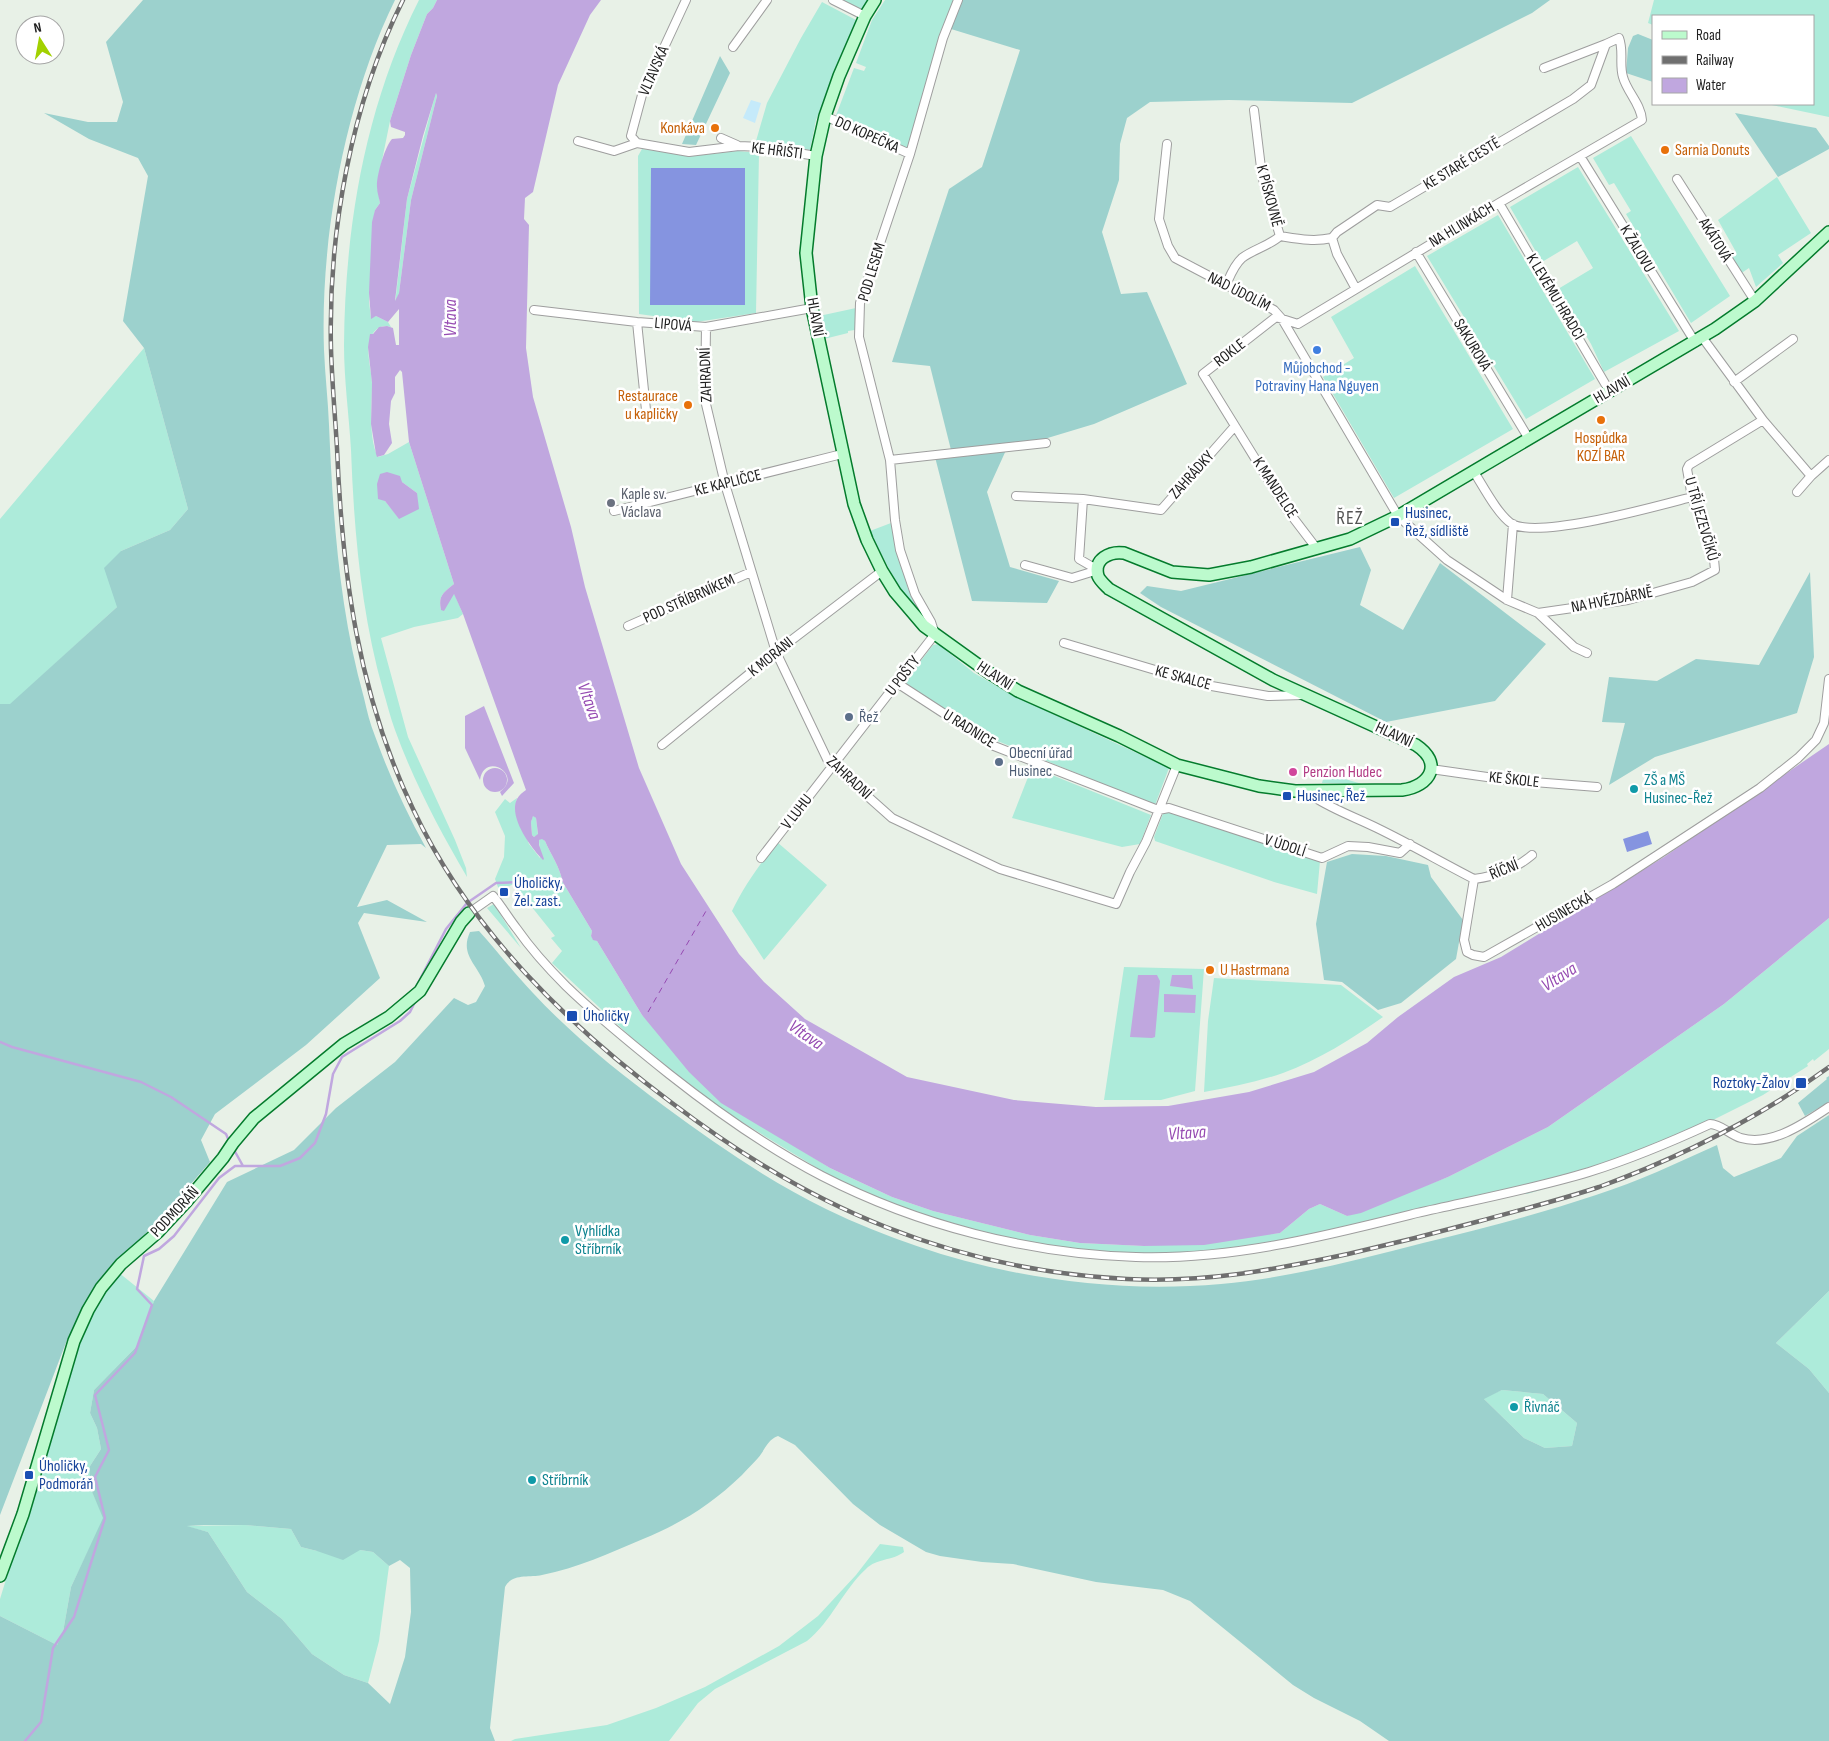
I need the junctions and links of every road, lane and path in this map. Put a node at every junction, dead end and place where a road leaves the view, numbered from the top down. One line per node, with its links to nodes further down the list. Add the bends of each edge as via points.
1 (686, 0): 14 (street, VLTAVSKÁ, via 642,95 631,136)
2 (767, 0): 8 (street)
3 (832, 0): 6 (street)
4 (875, 0): 6 (street, HLAVNÍ)
5 (958, 0): 17 (street, POD LESEM)
6 (865, 16): 11 (street, HLAVNÍ)
7 (1606, 44): 9 (street); 19 (street, NA HLINKÁCH, via 1619,38 1623,77 1642,120); 24 (street, KE STARÉ CESTĚ, via 1590,85 1573,99 1390,206 1377,205)
8 (732, 46)
9 (1544, 68)
10 (1254, 110): 23 (street, K PÍSKOVNĚ, via 1262,176)
11 (825, 116): 17 (street, DO KOPEČKA); 18 (street, HLAVNÍ)
12 (721, 138): 16 (street, KE HŘIŠTI)
13 (578, 141): 14 (street, KE HŘIŠTI, via 614,151)
14 (636, 143): 16 (street, KE HŘIŠTI, via 689,152)
15 (1168, 144): 26 (street, NAD ÚDOLÍM, via 1159,219 1168,246 1175,258)
16 (739, 146): 18 (street, KE HŘIŠTI)
17 (910, 154): 44 (street, POD LESEM, via 860,304 859,337)
18 (816, 156): 29 (street, HLAVNÍ, via 806,253)
19 (1580, 156): 21 (street, NA HLINKÁCH); 35 (street, K ŽALOVU)
20 (1677, 179): 28 (street, AKÁTOVÁ)
21 (1499, 203): 25 (street, NA HLINKÁCH); 37 (street, K LEVÉMU HRADCI)
22 (1829, 232): 28 (street, HLAVNÍ)
23 (1280, 236): 24 (street, via 1309,241); 26 (street, K PÍSKOVNĚ, via 1242,259)
24 (1332, 238): 27 (street)
25 (1416, 252): 27 (street, NA HLINKÁCH); 41 (street, SAKUROVÁ)
26 (1226, 286): 31 (street, NAD ÚDOLÍM, via 1274,310)
27 (1356, 289): 31 (street, NA HLINKÁCH, via 1298,324)
28 (1755, 301): 35 (street, HLAVNÍ)
29 (812, 308): 33 (street, LIPOVÁ); 43 (street, HLAVNÍ)
30 (534, 310): 32 (street, LIPOVÁ)
31 (1282, 319): 40 (street, ROKLE, via 1276,317 1203,374); 54 (street, NAD ÚDOLÍM)
32 (638, 322): 33 (street, LIPOVÁ); 38 (street)
33 (706, 327): 48 (street, ZAHRADNÍ, via 705,400)
34 (1793, 338): 36 (street)
35 (1698, 339): 36 (street); 37 (street, HLAVNÍ)
36 (1734, 382): 39 (street)
37 (1610, 392): 41 (street, HLAVNÍ)
38 (646, 410)
39 (1763, 420): 47 (street); 51 (street, U TŘÍ JEZEVČÍKŮ, via 1690,465 1687,476)
40 (1235, 426): 52 (street, ZAHRÁDKY, via 1161,510); 56 (street, K MANDELCE, via 1285,507)
41 (1529, 439): 46 (street, HLAVNÍ)
42 (1046, 443): 44 (street)
43 (842, 454): 48 (street, KE KAPLIČCE); 60 (street, HLAVNÍ, via 854,504)
44 (890, 460): 65 (street, POD LESEM, via 900,550 915,594)
45 (1829, 460): 47 (street)
46 (1474, 472): 54 (street, HLAVNÍ); 55 (street)
47 (1811, 476): 49 (street)
48 (725, 484): 53 (street, KE KAPLIČCE); 61 (street, ZAHRADNÍ)
49 (1797, 492)
50 (1016, 496): 52 (street, ZAHRÁDKY)
51 (1692, 497): 55 (street, via 1573,524 1532,528); 59 (street, U TŘÍ JEZEVČÍKŮ)
52 (1083, 499): 58 (street, via 1079,559)
53 (614, 511)
54 (1398, 516): 56 (street, HLAVNÍ, via 1350,539); 62 (street, via 1447,560)
55 (1513, 524): 62 (street)
56 (1317, 549): 58 (street, HLAVNÍ, via 1209,575 1172,572 1117,552 1102,559)
57 (1024, 565): 58 (street, via 1072,578)
58 (1098, 570): 71 (street, HLAVNÍ, via 1098,577 1109,589)
59 (1715, 570): 63 (street, NA HVĚZDÁRNĚ, via 1692,582 1628,600)
60 (882, 571): 65 (street, HLAVNÍ, via 895,592); 67 (street, K MORÁNI)
61 (751, 572): 64 (street, POD STŘÍBRNÍKEM); 67 (street, ZAHRADNÍ)
62 (1507, 600): 63 (street)
63 (1538, 613): 68 (street, via 1574,646)
64 (628, 626)
65 (935, 634): 70 (street, U POŠTY); 73 (street, HLAVNÍ, via 1018,691)
66 (1064, 643): 71 (street, KE SKALCE, via 1206,685 1268,696)
67 (776, 652): 72 (street, K MORÁNI); 74 (street, ZAHRADNÍ, via 823,753)
68 (1587, 653)
69 (1829, 679): 82 (street, HUSINECKÁ, via 1824,723 1816,740 1805,752 1754,792 1613,884 1484,957 1467,952 1464,940)
70 (897, 683): 74 (street, U POŠTY); 78 (street, U RADNICE, via 994,746)
71 (1306, 695): 75 (street, HLAVNÍ, via 1416,745 1428,756)
72 (662, 745)
73 (1177, 764): 77 (street, HLAVNÍ, via 1259,786); 78 (street, ZAHRADNÍ)
74 (833, 765): 78 (street, ZAHRADNÍ, via 892,818 1000,869 1116,904); 81 (street, V LUHU)
75 (1431, 769): 76 (street, KE ŠKOLE, via 1508,780); 77 (street, HLAVNÍ, via 1424,782 1407,789)
76 (1597, 787)
77 (1314, 791): 79 (street, via 1314,798 1326,805)
78 (1158, 810): 79 (street, V ÚDOLÍ, via 1169,808 1322,858 1348,846 1400,853)
79 (1410, 844): 82 (street)
80 (1532, 856): 82 (street, ŘÍČNÍ, via 1511,870)
81 (761, 858)
82 (1474, 879)
83 (465, 917): 84 (street, via 493,896 518,932 565,984 631,1045 702,1100 821,1176 868,1198 970,1234 1051,1249 1138,1258 1248,1251 1300,1242 1590,1171 1710,1124 1739,1138 1764,1141); 85 (street, PODMORÁŇ, via 417,994 389,1017 344,1044 254,1118 166,1223 113,1272 101,1288 69,1356)
84 (1829, 1107)
85 (0, 1576)

